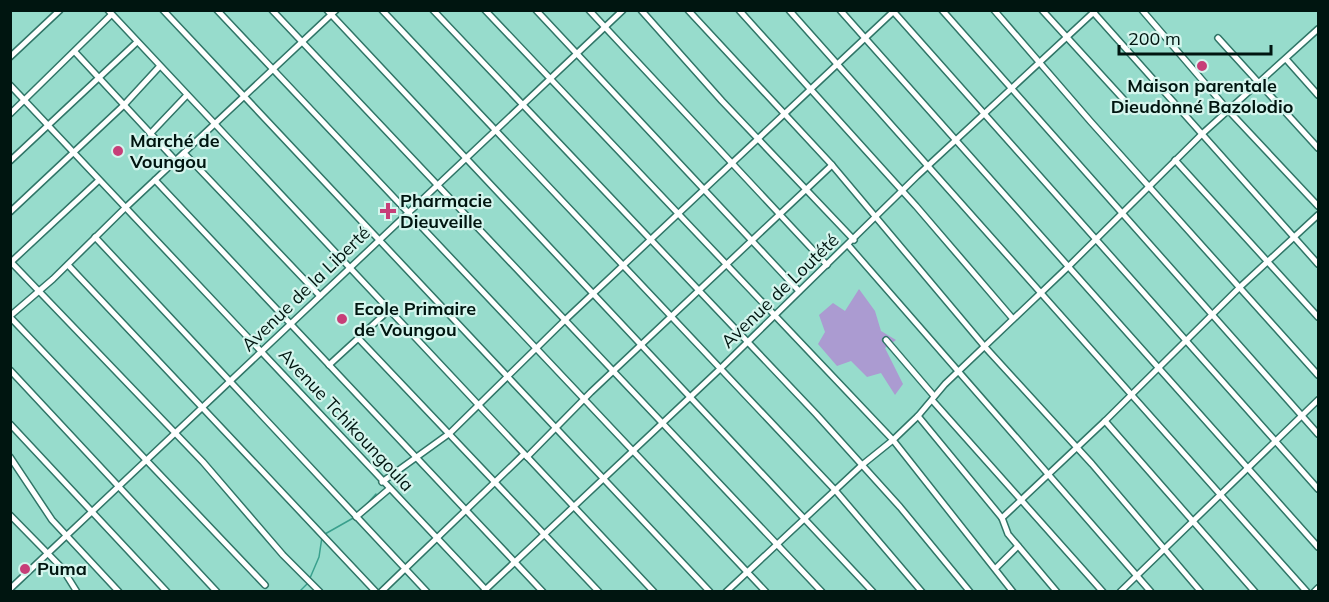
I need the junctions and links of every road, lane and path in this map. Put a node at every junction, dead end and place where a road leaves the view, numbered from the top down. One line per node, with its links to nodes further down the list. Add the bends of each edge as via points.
1 (60, 10): 33 (street)
2 (163, 10): 47 (street)
3 (217, 10): 38 (street)
4 (272, 10): 30 (street)
5 (382, 10): 58 (street)
6 (433, 10): 50 (street)
7 (484, 10): 40 (street)
8 (536, 10): 32 (street)
9 (589, 10): 24 (street)
10 (623, 10): 24 (street, Avenue de la Liberté)
11 (641, 10): 61 (street)
12 (688, 10): 54 (street)
13 (739, 10): 43 (street)
14 (789, 10): 36 (street)
15 (840, 10): 27 (street)
16 (942, 10): 44 (street)
17 (994, 10): 35 (street)
18 (1042, 10): 26 (street)
19 (1142, 10): 52 (street)
20 (893, 11): 27 (street); 55 (street)
21 (332, 12): 30 (street); 66 (street)
22 (1095, 12): 26 (street, Avenue de Loutété); 60 (street)
23 (110, 13): 29 (street); 31 (street)
24 (605, 28): 32 (street, Avenue de la Liberté); 70 (street)
25 (1317, 32): 34 (street)
26 (1068, 37): 35 (street, Avenue de Loutété); 49 (street)
27 (866, 38): 36 (street); 62 (street)
28 (1218, 38): 41 (street)
29 (137, 42): 37 (street); 39 (street)
30 (302, 43): 38 (street); 75 (street)
31 (75, 52): 39 (street); 48 (street)
32 (577, 55): 40 (street, Avenue de la Liberté); 77 (street)
33 (10, 57)
34 (1286, 59): 41 (street); 46 (street)
35 (1040, 63): 44 (street, Avenue de Loutété); 76 (street)
36 (837, 64): 43 (street); 72 (street)
37 (159, 67): 45 (street); 51 (street)
38 (273, 70): 47 (street); 83 (street)
39 (100, 79): 51 (street); 57 (street)
40 (549, 80): 50 (street, Avenue de la Liberté); 87 (street)
41 (1260, 83): 52 (street); 63 (street)
42 (10, 85): 48 (street, Avenue Tchikoungoula)
43 (809, 90): 54 (street); 79 (street)
44 (1011, 90): 55 (street, Avenue de Loutété); 84 (street)
45 (187, 95): 56 (street); 59 (street)
46 (1318, 95)
47 (244, 97): 56 (street); 92 (street)
48 (26, 101): 53 (street); 57 (street, Avenue Tchikoungoula)
49 (1126, 102)
50 (524, 104): 58 (street, Avenue de la Liberté); 93 (street)
51 (124, 105): 59 (street); 64 (street)
52 (1228, 110): 60 (street); 80 (street)
53 (10, 114)
54 (783, 115): 61 (street); 71 (street)
55 (985, 115): 62 (street, Avenue de Loutété); 90 (street)
56 (215, 125): 65 (street); 103 (street)
57 (49, 126): 64 (street, Avenue Tchikoungoula); 68 (street)
58 (497, 131): 66 (street, Avenue de la Liberté); 104 (street)
59 (150, 134): 69 (street)
60 (1202, 134): 67 (street); 91 (street)
61 (758, 139): 70 (street); 78 (street)
62 (956, 140): 72 (street, Avenue de Loutété); 105 (street)
63 (1318, 148)
64 (74, 153): 74 (street, Avenue Tchikoungoula); 82 (street)
65 (184, 153): 69 (street); 112 (street)
66 (467, 158): 75 (street, Avenue de la Liberté); 111 (street)
67 (1175, 160): 76 (street); 98 (street)
68 (10, 161)
69 (176, 161): 73 (street)
70 (731, 165): 77 (street); 85 (street)
71 (832, 165): 78 (street); 88 (street)
72 (928, 166): 79 (street, Avenue de Loutété); 110 (street)
73 (155, 180): 81 (street); 121 (street)
74 (98, 181): 81 (street, Avenue Tchikoungoula); 97 (street)
75 (437, 186): 83 (street, Avenue de la Liberté); 120 (street)
76 (1150, 187): 84 (street); 106 (street)
77 (705, 190): 87 (street); 94 (street)
78 (806, 190): 85 (street); 95 (street)
79 (902, 191): 88 (street, Avenue de Loutété); 119 (street)
80 (1318, 206)
81 (124, 209): 89 (street); 129 (street, Avenue Tchikoungoula)
82 (10, 212)
83 (409, 212): 92 (street, Avenue de la Liberté); 128 (street)
84 (1122, 214): 90 (street); 114 (street)
85 (780, 215): 94 (street); 102 (street)
86 (1318, 215): 91 (street)
87 (679, 216): 93 (street); 101 (street)
88 (876, 218): 95 (street, Avenue de Loutété); 127 (street)
89 (94, 237): 100 (street); 138 (street)
90 (1097, 238): 105 (street); 124 (street)
91 (1294, 238): 98 (street); 99 (street)
92 (379, 240): 103 (street, Avenue de la Liberté); 137 (street)
93 (652, 240): 104 (street); 109 (street)
94 (753, 240): 101 (street); 108 (street)
95 (854, 240): 96 (street, Avenue de Loutété)
96 (848, 245): 102 (street, Avenue de Loutété); 135 (street)
97 (11, 262): 107 (street)
98 (1269, 262): 106 (street); 118 (street)
99 (1318, 264)
100 (68, 265): 107 (street); 145 (street)
101 (726, 265): 109 (street); 116 (street)
102 (827, 265): 108 (street, Avenue de Loutété)
103 (350, 267): 112 (street, Avenue de la Liberté); 113 (street)
104 (623, 267): 111 (street); 117 (street)
105 (1068, 267): 110 (street); 131 (street)
106 (1239, 288): 114 (street); 136 (street)
107 (39, 291): 115 (street); 153 (street)
108 (800, 291): 116 (street, Avenue de Loutété)
109 (700, 292): 117 (street); 125 (street)
110 (1041, 293): 119 (street); 139 (street)
111 (593, 294): 120 (street); 126 (street)
112 (320, 296): 121 (street, Avenue de la Liberté)
113 (389, 310): 122 (street); 144 (street)
114 (1212, 315): 124 (street); 147 (street)
115 (10, 316): 162 (street)
116 (774, 316): 125 (street, Avenue de Loutété); 155 (street)
117 (673, 317): 126 (street); 132 (street)
118 (1318, 317)
119 (1013, 319): 127 (street)
120 (565, 320): 128 (street); 134 (street)
121 (291, 323): 129 (street, Avenue de la Liberté); 130 (street)
122 (359, 339): 130 (street); 152 (street)
123 (886, 340): 141 (street)
124 (1185, 340): 131 (street); 156 (street)
125 (748, 342): 132 (street, Avenue de Loutété); 163 (street)
126 (643, 344): 134 (street); 140 (street)
127 (985, 347): 135 (street); 157 (street)
128 (536, 348): 137 (street); 142 (street)
129 (261, 352): 138 (street, Avenue de la Liberté); 167 (street, Avenue Tchikoungoula)
130 (328, 365): 161 (street)
131 (1158, 367): 139 (street); 164 (street)
132 (722, 368): 140 (street, Avenue de Loutété); 172 (street)
133 (10, 370): 169 (street)
134 (614, 371): 142 (street); 150 (street)
135 (957, 372): 141 (street); 165 (street)
136 (1318, 375)
137 (508, 377): 144 (street); 151 (street)
138 (231, 381): 145 (street, Avenue de la Liberté); 179 (street)
139 (1131, 394): 148 (street); 173 (street)
140 (692, 396): 150 (street, Avenue de Loutété); 180 (street)
141 (933, 398): 146 (street); 174 (street)
142 (584, 399): 151 (street); 158 (street)
143 (1318, 400): 147 (street)
144 (478, 404): 152 (street); 159 (street)
145 (202, 407): 153 (street, Avenue de la Liberté); 204 (street)
146 (918, 416): 155 (street); 181 (street)
147 (1303, 416): 154 (street); 156 (street)
148 (1105, 421): 157 (street); 182 (street)
149 (10, 424): 177 (street)
150 (663, 424): 158 (street, Avenue de Loutété); 186 (street)
151 (556, 427): 159 (street); 166 (street)
152 (450, 433): 161 (street); 168 (street)
153 (175, 434): 162 (street, Avenue de la Liberté); 203 (street)
154 (1318, 434)
155 (893, 440): 163 (street); 193 (street)
156 (1275, 440): 164 (street); 171 (street)
157 (1075, 448): 165 (street); 189 (street)
158 (633, 451): 166 (street, Avenue de Loutété); 194 (street)
159 (526, 455): 168 (street); 175 (street)
160 (10, 457): 184 (street)
161 (416, 458): 167 (street); 176 (street)
162 (147, 459): 169 (street, Avenue de la Liberté); 196 (street)
163 (862, 465): 172 (street); 217 (street)
164 (1249, 466): 173 (street); 188 (street)
165 (1049, 474): 174 (street); 195 (street)
166 (603, 479): 175 (street, Avenue de Loutété); 211 (street)
167 (382, 482): 170 (street, Avenue Tchikoungoula)
168 (495, 482): 176 (street); 183 (street)
169 (119, 487): 177 (street, Avenue de la Liberté); 202 (street)
170 (389, 489): 179 (street); 185 (street, Avenue Tchikoungoula)
171 (1318, 489)
172 (835, 490): 180 (street); 216 (street)
173 (1220, 494): 182 (street); 225 (street)
174 (1022, 500): 181 (street); 220 (street)
175 (572, 505): 183 (street, Avenue de Loutété); 210 (street)
176 (467, 510): 185 (street); 191 (street)
177 (92, 512): 184 (street, Avenue de la Liberté); 201 (street)
178 (10, 515): 190 (street)
179 (356, 517): 192 (street)
180 (806, 518): 186 (street); 215 (street)
181 (1002, 518): 187 (street)
182 (1192, 521): 189 (street); 224 (street)
183 (543, 534): 191 (street, Avenue de Loutété); 209 (street)
184 (66, 535): 190 (street, Avenue de la Liberté); 200 (street)
185 (437, 538): 192 (street); 207 (street, Avenue Tchikoungoula)
186 (777, 544): 194 (street); 214 (street)
187 (1018, 546): 193 (street); 219 (street)
188 (1318, 547)
189 (1163, 548): 195 (street); 223 (street)
190 (48, 554): 198 (street, Avenue de la Liberté); 199 (street)
191 (515, 562): 207 (street, Avenue de Loutété); 208 (street)
192 (405, 568): 205 (street); 206 (street)
193 (996, 568): 218 (street)
194 (747, 572): 212 (street); 213 (street)
195 (1136, 575): 221 (street); 222 (street)
196 (265, 585)
197 (1318, 588): 226 (street)
198 (10, 589)
199 (77, 591)
200 (119, 591)
201 (167, 591)
202 (217, 591)
203 (320, 591)
204 (376, 591)
205 (381, 591)
206 (427, 591)
207 (485, 591)
208 (543, 591)
209 (599, 591)
210 (654, 591)
211 (710, 591)
212 (726, 591)
213 (766, 591)
214 (822, 591)
215 (873, 591)
216 (922, 591)
217 (970, 591)
218 (1013, 591)
219 (1057, 591)
220 (1103, 591)
221 (1120, 591)
222 (1151, 591)
223 (1201, 591)
224 (1255, 591)
225 (1307, 591)
226 (1314, 591)

